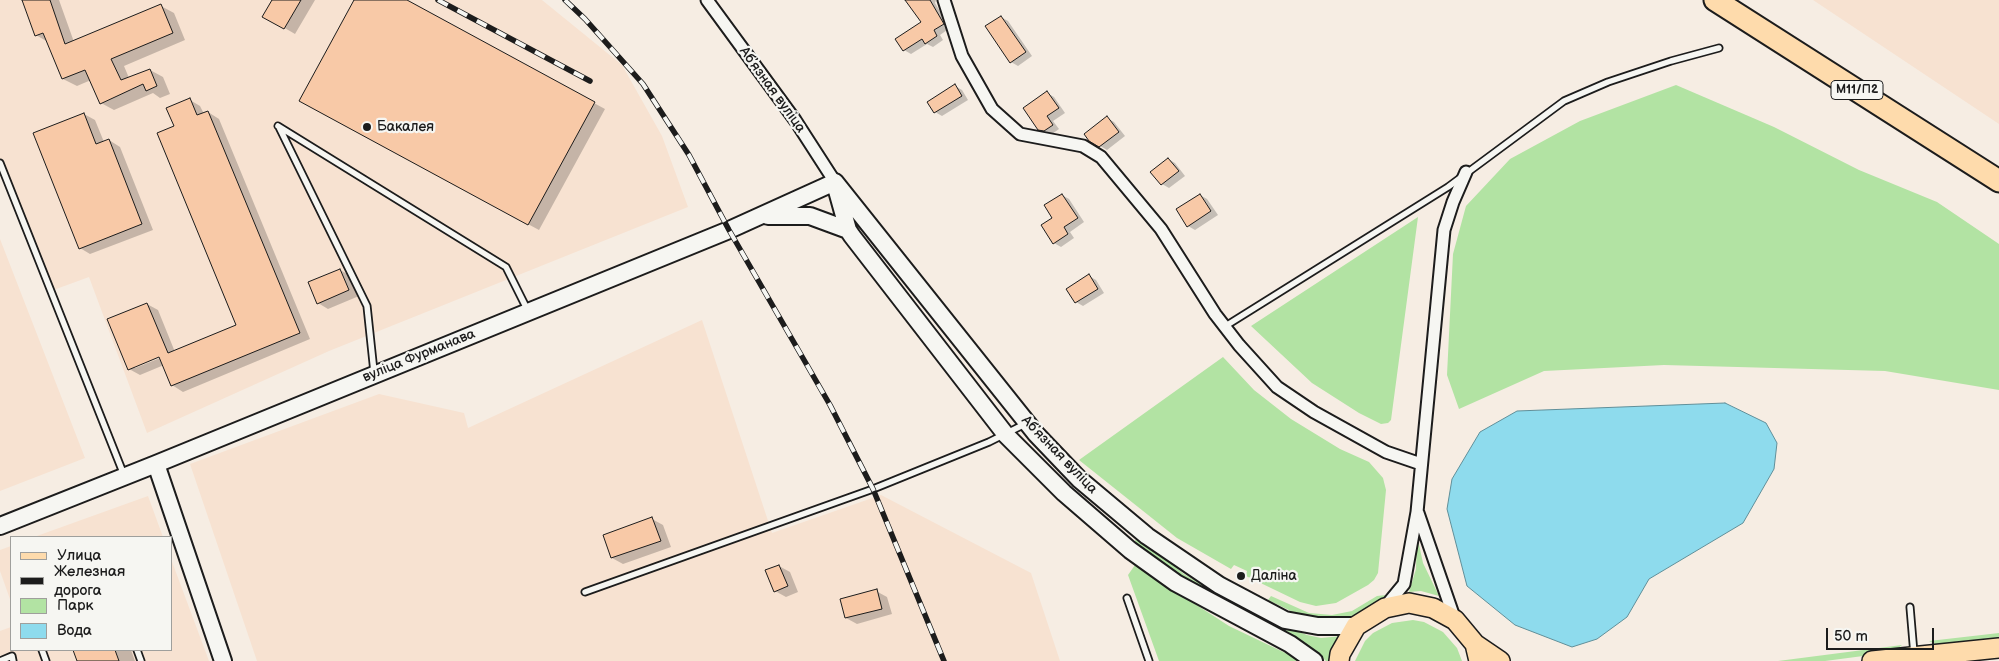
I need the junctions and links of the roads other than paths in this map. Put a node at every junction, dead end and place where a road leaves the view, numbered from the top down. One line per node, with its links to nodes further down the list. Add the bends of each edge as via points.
1 (707, 0): 8 (street, Абʼязная вуліца, via 795,120)
2 (944, 0): 12 (street, via 962,56 992,109 1020,134 1083,146 1101,157 1161,230)
3 (1715, 0): 7 (highway, М11/П2)
4 (1719, 48): 6 (lane, via 1617,79 1564,101)
5 (0, 163): 18 (lane)
6 (1466, 172): 12 (lane, via 1448,187); 17 (street, via 1444,230)
7 (1999, 181)
8 (835, 182): 9 (street, вуліца Фурманава); 10 (street, Абʼязная вуліца); 14 (street, Абʼязная вуліца)
9 (758, 217): 10 (street, via 810,216); 11 (street, вуліца Фурманава)
10 (848, 230): 15 (street, Абʼязная вуліца)
11 (528, 311): 13 (street, вуліца Фурманава); 13 (lane, via 506,267 278,126 367,306)
12 (1224, 327): 17 (street, via 1277,387 1314,412 1386,452)
13 (374, 374): 16 (street, вуліца Фурманава)
14 (1027, 423): 15 (lane); 26 (street, Абʼязная вуліца, via 1079,479 1146,536 1219,586 1286,620 1318,626)
15 (1006, 435): 21 (lane, via 872,489); 34 (street, Абʼязная вуліца, via 1064,493 1130,550 1176,584 1290,644)
16 (156, 464): 18 (street, вуліца Фурманава); 32 (street)
17 (1421, 464): 19 (street)
18 (125, 476): 20 (street, вуліца Фурманава)
19 (1417, 512): 24 (street, via 1404,584); 25 (street)
20 (0, 526)
21 (586, 592)
22 (1127, 598): 33 (lane)
23 (1910, 607): 29 (lane)
24 (1385, 608): 25 (main road, via 1417,605 1434,608); 26 (main road)
25 (1455, 620): 28 (main road)
26 (1356, 626): 35 (main road)
27 (1999, 648): 29 (main road)
28 (1477, 653): 36 (main road)
29 (1914, 658): 37 (main road)
30 (0, 661): 31 (lane, via 12,656)
31 (14, 661)
32 (223, 661)
33 (1150, 661)
34 (1314, 661)
35 (1339, 661)
36 (1500, 661)
37 (1872, 661)

